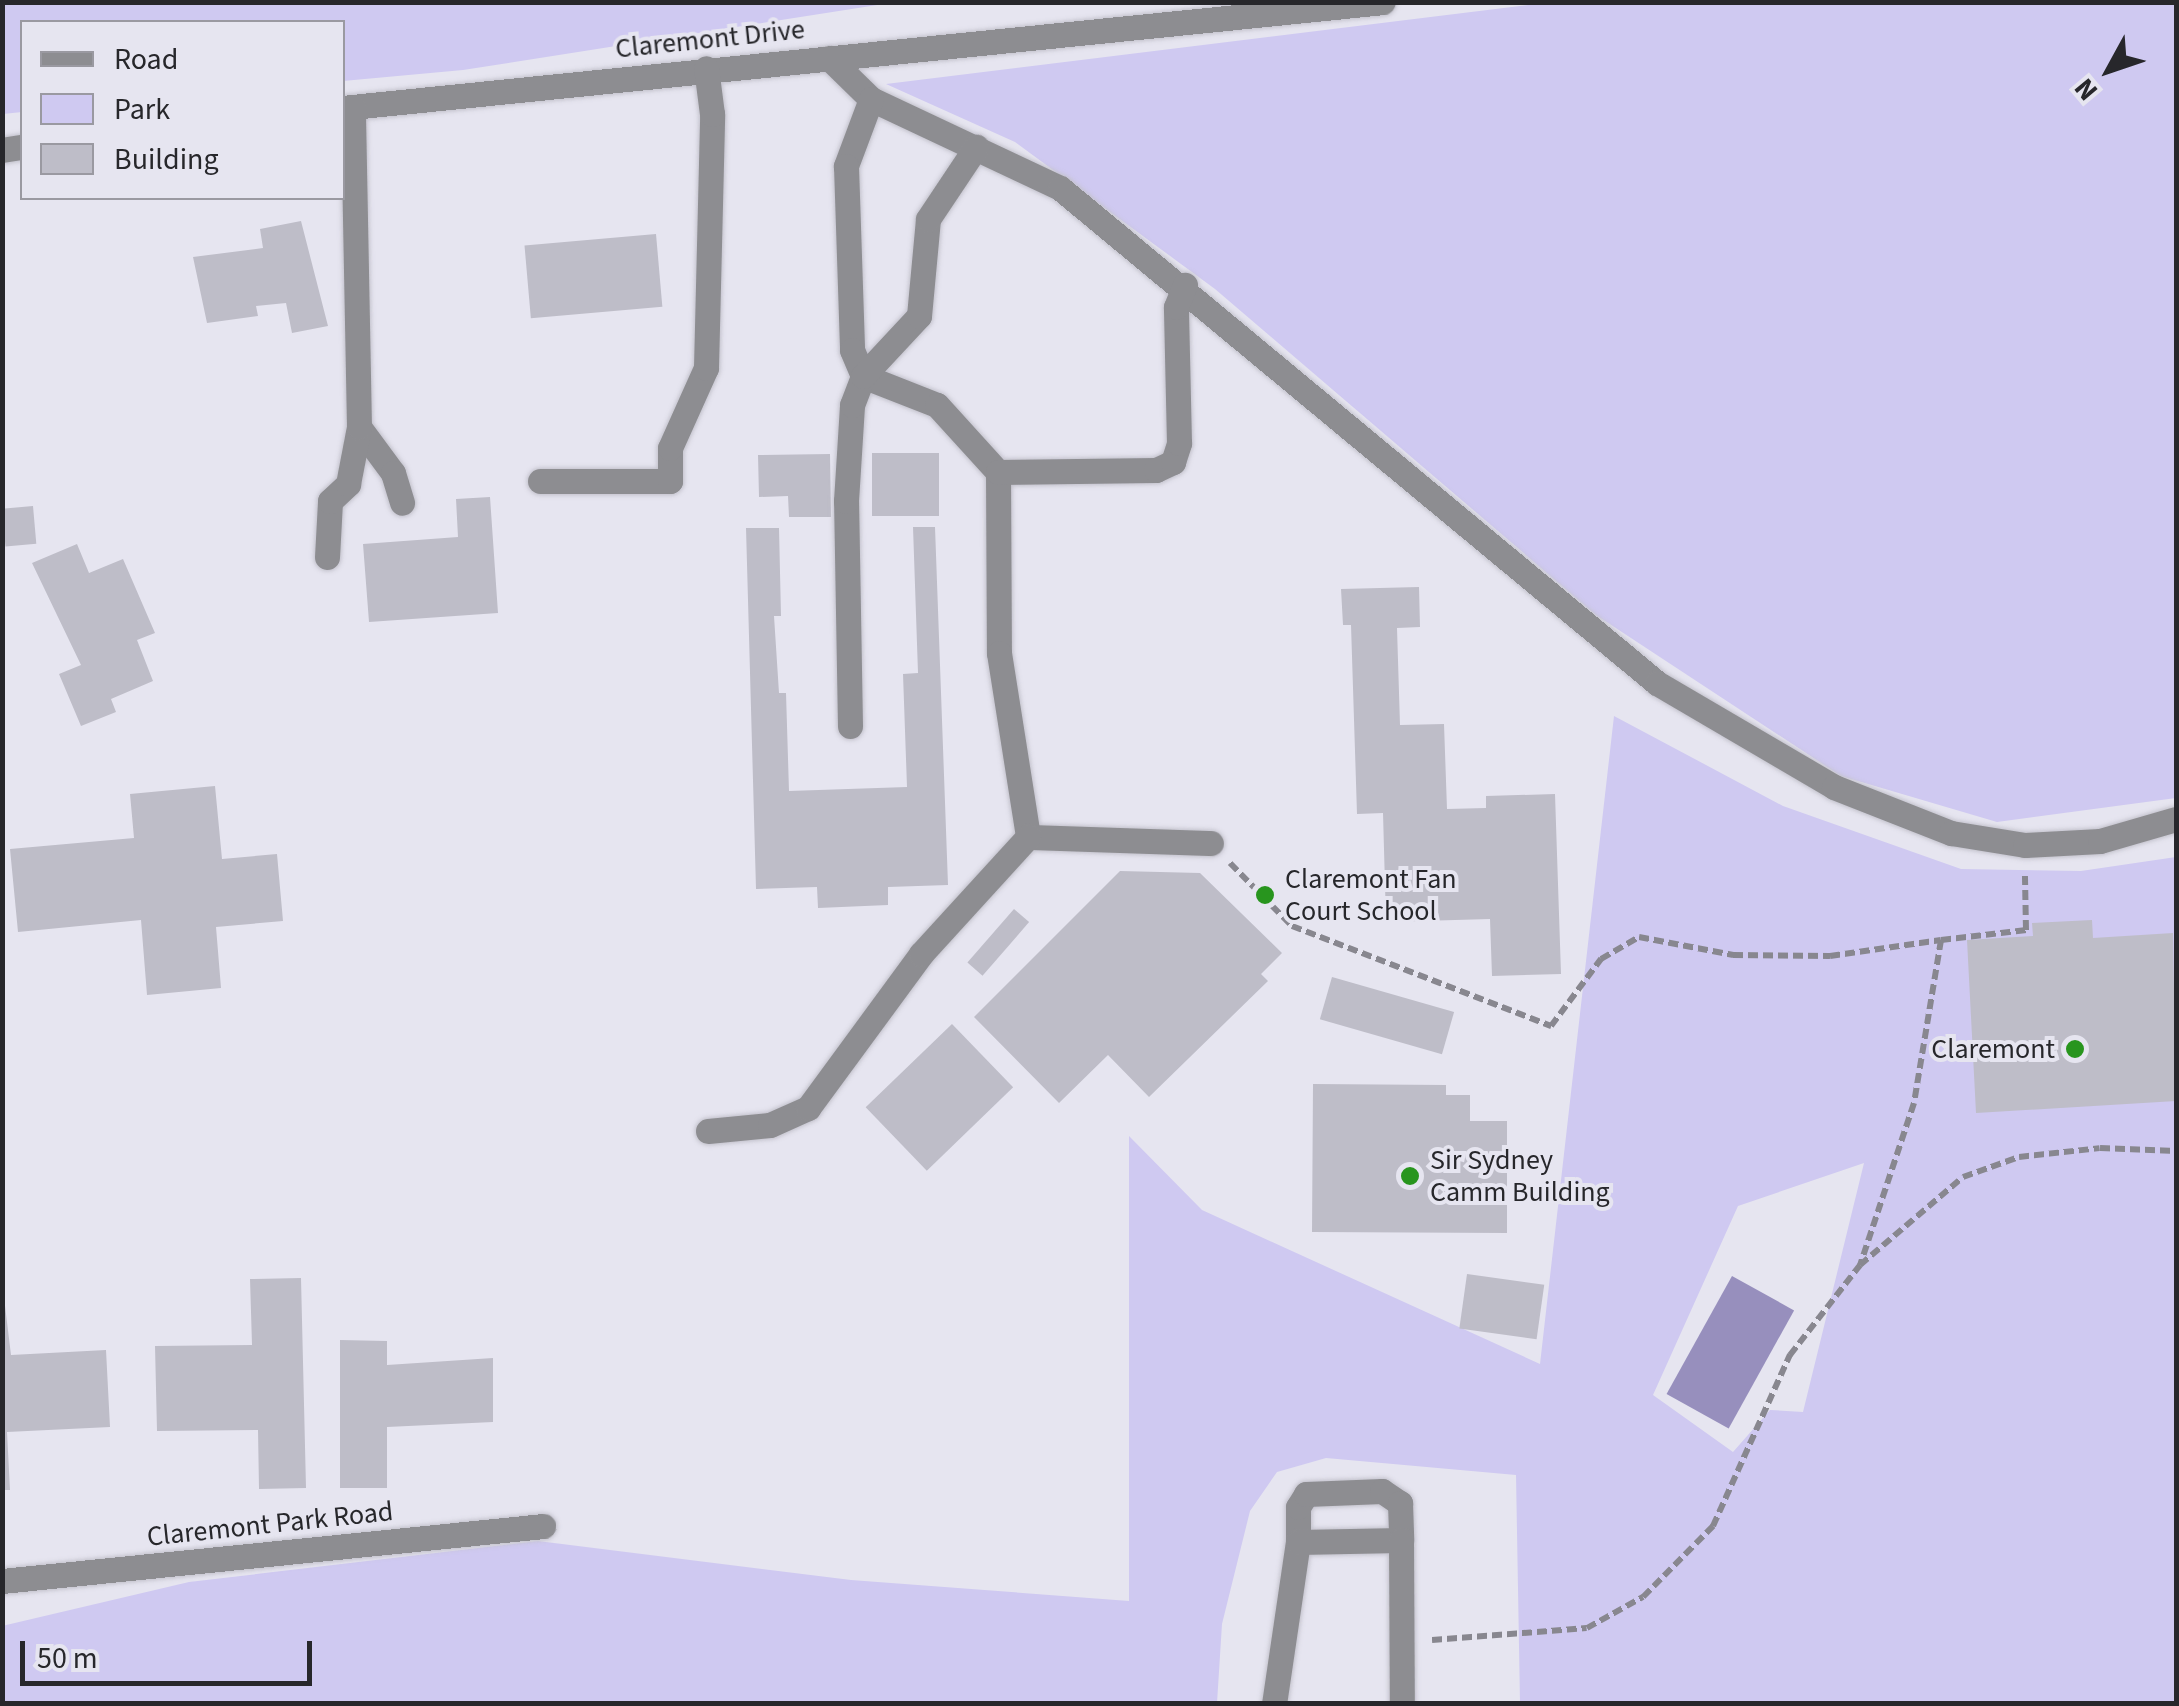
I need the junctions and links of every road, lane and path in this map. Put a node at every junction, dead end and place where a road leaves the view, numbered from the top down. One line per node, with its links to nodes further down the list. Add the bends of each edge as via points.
1 (1383, 2): 2 (street, Claremont Drive)
2 (829, 58): 3 (street, Claremont Drive); 4 (street)
3 (706, 68): 5 (street, Claremont Drive); 11 (street, via 712,114 706,368 670,448 670,480)
4 (871, 99): 6 (street); 8 (street, via 846,166 852,350)
5 (348, 107): 9 (street)
6 (976, 147): 7 (street, via 1060,188); 8 (street, via 928,219 919,316)
7 (1185, 284): 10 (street, via 1176,307 1179,443 1172,462 1156,470); 18 (street, via 1657,683 1834,787 1951,834)
8 (864, 376): 10 (street, via 937,405); 14 (street, via 852,405 846,501)
9 (360, 427): 12 (street, via 393,473); 13 (street, via 348,484 330,501)
10 (998, 472): 16 (street, via 999,653)
11 (540, 481)
12 (402, 502)
13 (326, 557)
14 (850, 726)
15 (2176, 819): 18 (street, via 2100,841)
16 (1028, 837): 17 (street); 20 (street, via 921,954 808,1108 770,1125)
17 (1211, 843): 19 (path, via 1292,926 1551,1026 1601,960 1640,938 1733,955 1830,956)
18 (2025, 845): 19 (path, via 2026,930)
19 (1942, 940): 22 (path, via 1914,1104)
20 (708, 1131)
21 (2176, 1151): 22 (path, via 2100,1148 1963,1177)
22 (1860, 1265): 27 (path, via 1790,1354 1713,1526 1643,1597 1587,1628)
23 (543, 1526): 26 (street, Claremont Park Road)
24 (1401, 1540): 25 (street); 25 (street, via 1400,1503 1382,1491 1306,1494 1298,1507); 27 (street)
25 (1298, 1542): 28 (street)
26 (2, 1581)
27 (1403, 1643): 29 (street)
28 (1274, 1704)
29 (1402, 1704)

